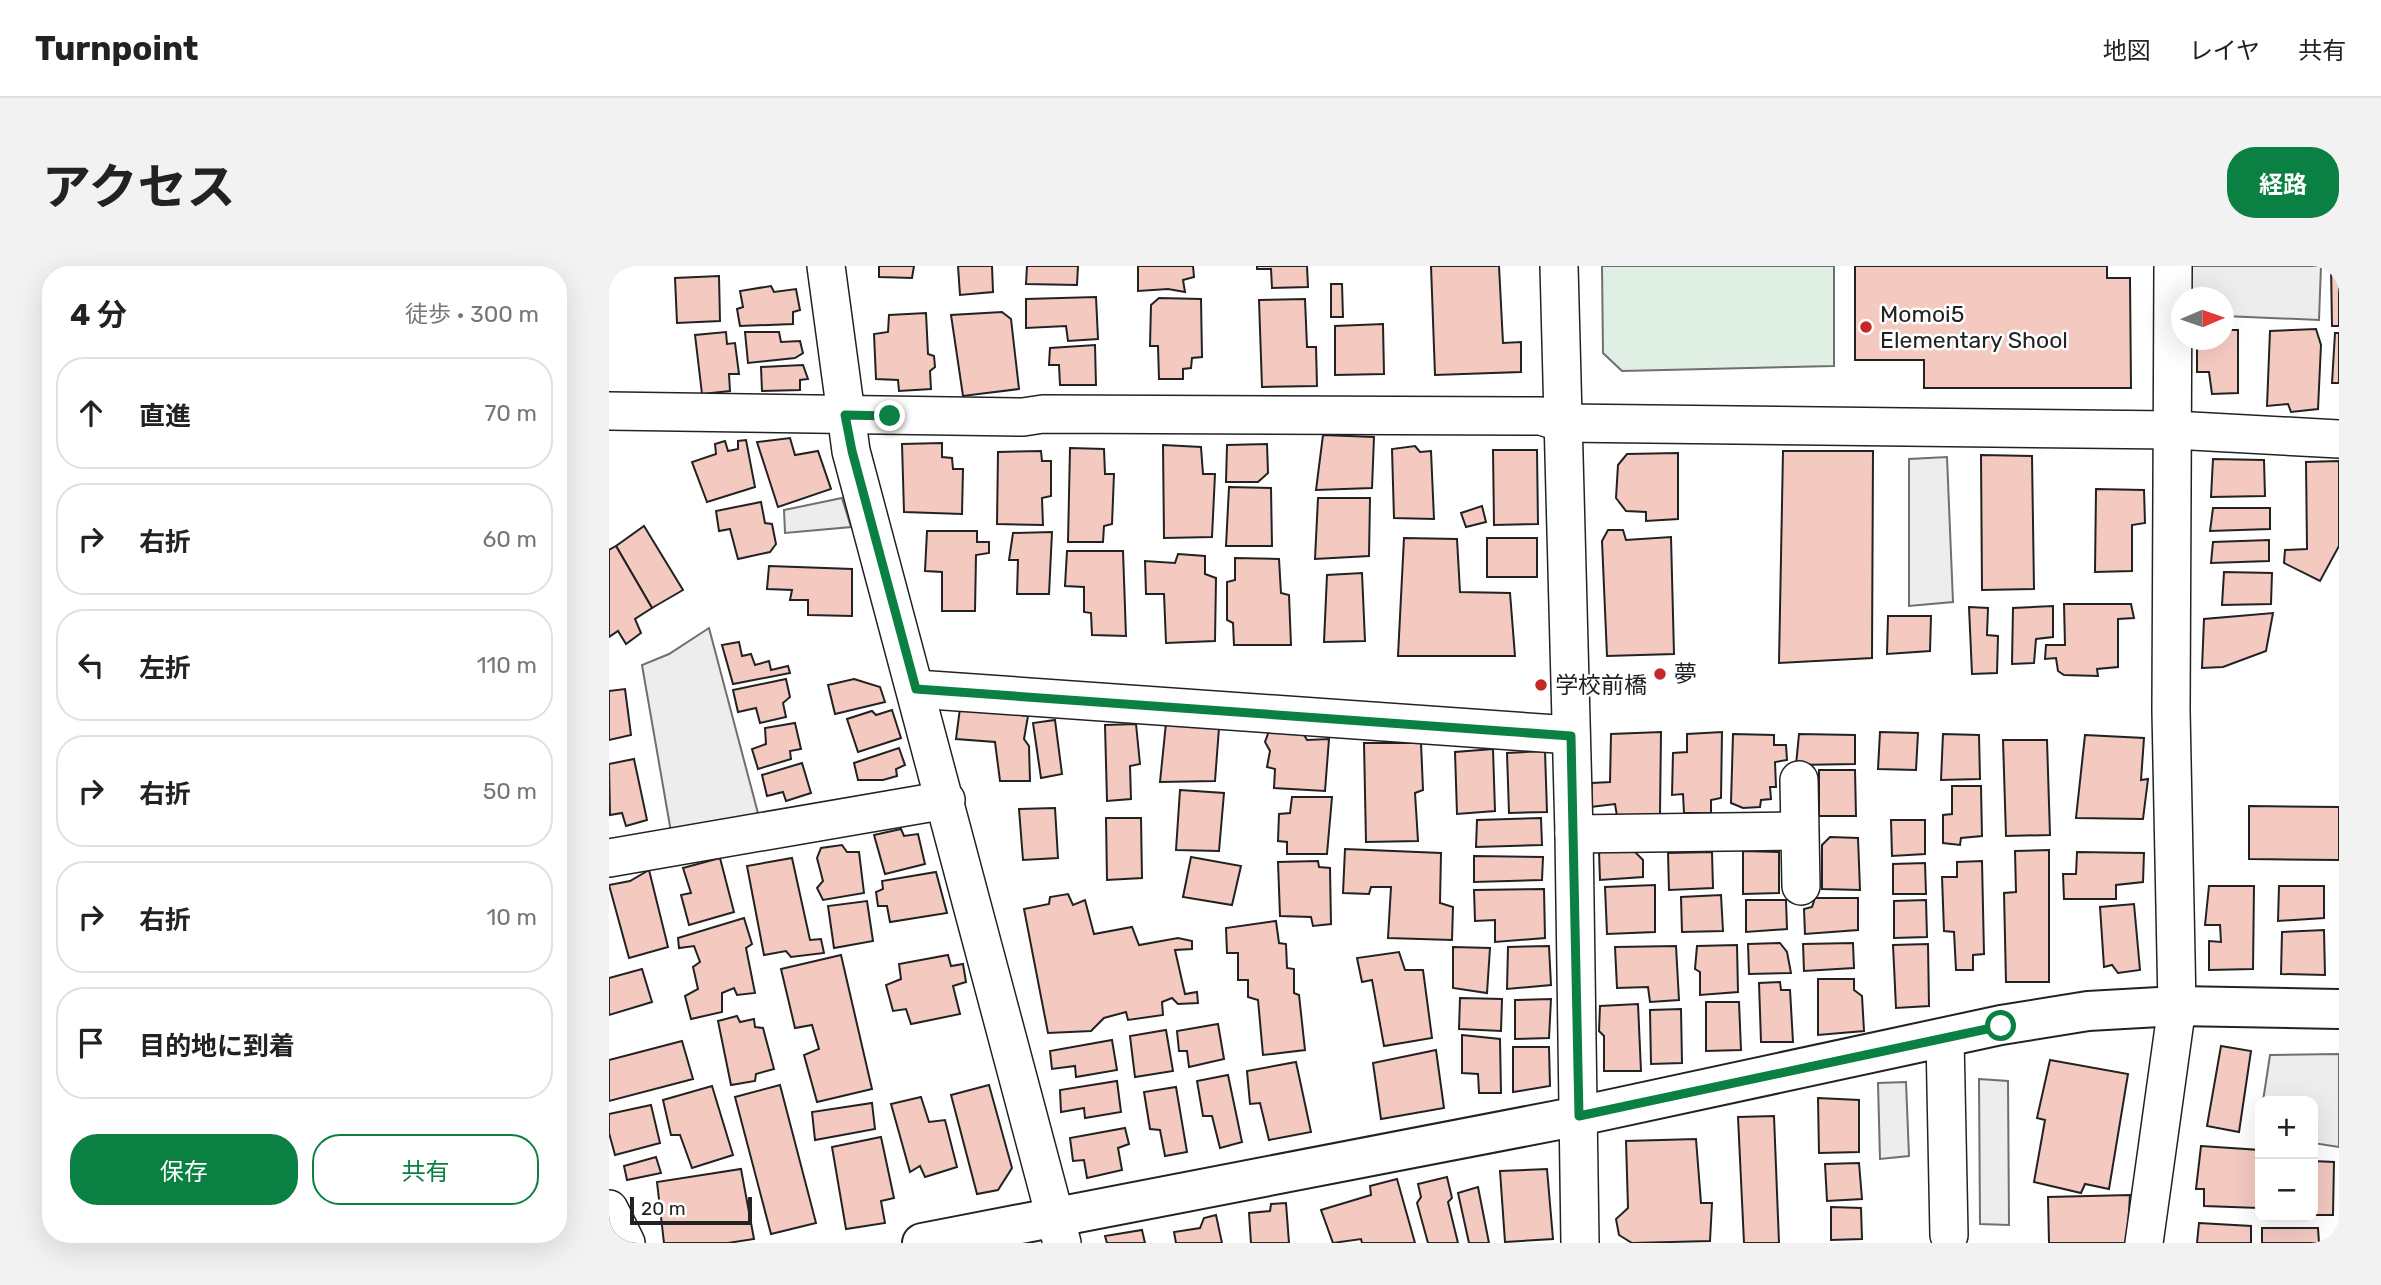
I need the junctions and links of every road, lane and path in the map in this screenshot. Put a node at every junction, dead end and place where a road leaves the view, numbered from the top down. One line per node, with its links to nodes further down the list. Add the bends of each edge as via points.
1 (825, 266): 5 (street)
2 (1559, 266): 6 (street)
3 (2173, 266): 7 (street)
4 (609, 411): 5 (street)
5 (845, 415): 6 (street, via 1528,416); 9 (street)
6 (1563, 422): 7 (street); 10 (street)
7 (2173, 430): 8 (street); 17 (street, via 2171,711)
8 (2339, 439)
9 (916, 689): 10 (street); 12 (street)
10 (1571, 736): 14 (street)
11 (1799, 780): 13 (street)
12 (946, 800): 15 (street); 22 (street)
13 (1799, 831): 14 (street); 16 (street)
14 (1574, 834): 20 (street)
15 (609, 858)
16 (1801, 886)
17 (2178, 1006): 18 (street); 19 (street, via 2088,1011); 27 (street)
18 (2339, 1009)
19 (1945, 1038): 20 (street); 23 (street)
20 (1579, 1116): 22 (street); 26 (street)
21 (609, 1209): 24 (street)
22 (1058, 1230): 25 (street)
23 (1949, 1235)
24 (625, 1243)
25 (922, 1243)
26 (1580, 1243)
27 (2144, 1243)

